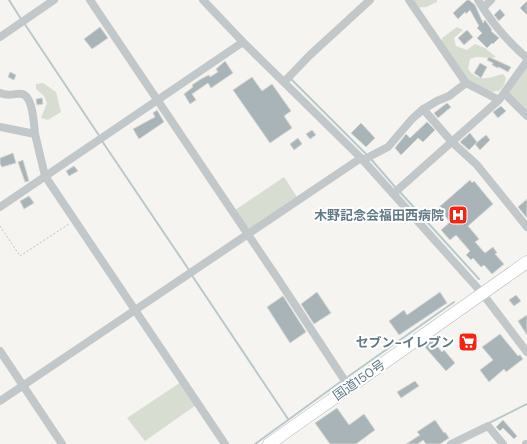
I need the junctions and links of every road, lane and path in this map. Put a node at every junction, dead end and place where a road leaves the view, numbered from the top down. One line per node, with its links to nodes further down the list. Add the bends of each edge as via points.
1 (54, 0): 9 (street)
2 (90, 0): 17 (street)
3 (203, 0): 10 (street)
4 (370, 0): 13 (street)
5 (409, 0): 14 (street)
6 (478, 0): 8 (street)
7 (491, 0): 8 (street)
8 (483, 8): 11 (street, via 511,45)
9 (0, 37)
10 (243, 42): 13 (street); 17 (street)
11 (527, 58)
12 (527, 61): 16 (street)
13 (284, 82): 23 (street)
14 (466, 83): 16 (street); 18 (street, via 449,96)
15 (0, 94): 21 (street, via 26,96 31,104)
16 (501, 96): 19 (street); 22 (street)
17 (158, 100): 24 (street); 30 (street)
18 (423, 109): 22 (street); 23 (street, via 388,147)
19 (527, 116)
20 (0, 126): 21 (street)
21 (35, 134): 24 (street)
22 (452, 142): 25 (street); 29 (street, via 477,165)
23 (362, 159): 25 (street); 30 (street)
24 (45, 176): 26 (street); 27 (street)
25 (393, 194): 32 (street)
26 (0, 207)
27 (74, 220): 28 (path, via 20,256); 33 (street)
28 (0, 226)
29 (527, 227)
30 (248, 234): 33 (street); 37 (street)
31 (527, 262): 32 (highway, 国道150号)
32 (482, 293): 35 (street); 37 (highway, 国道150号)
33 (135, 311): 36 (street); 40 (street)
34 (0, 352): 36 (street)
35 (527, 352)
36 (23, 386): 38 (street); 39 (street)
37 (349, 387): 41 (highway, 国道150号)
38 (0, 401)
39 (62, 444)
40 (225, 444)
41 (269, 444)
42 (450, 444): 43 (street, via 488,426)
43 (503, 444)

